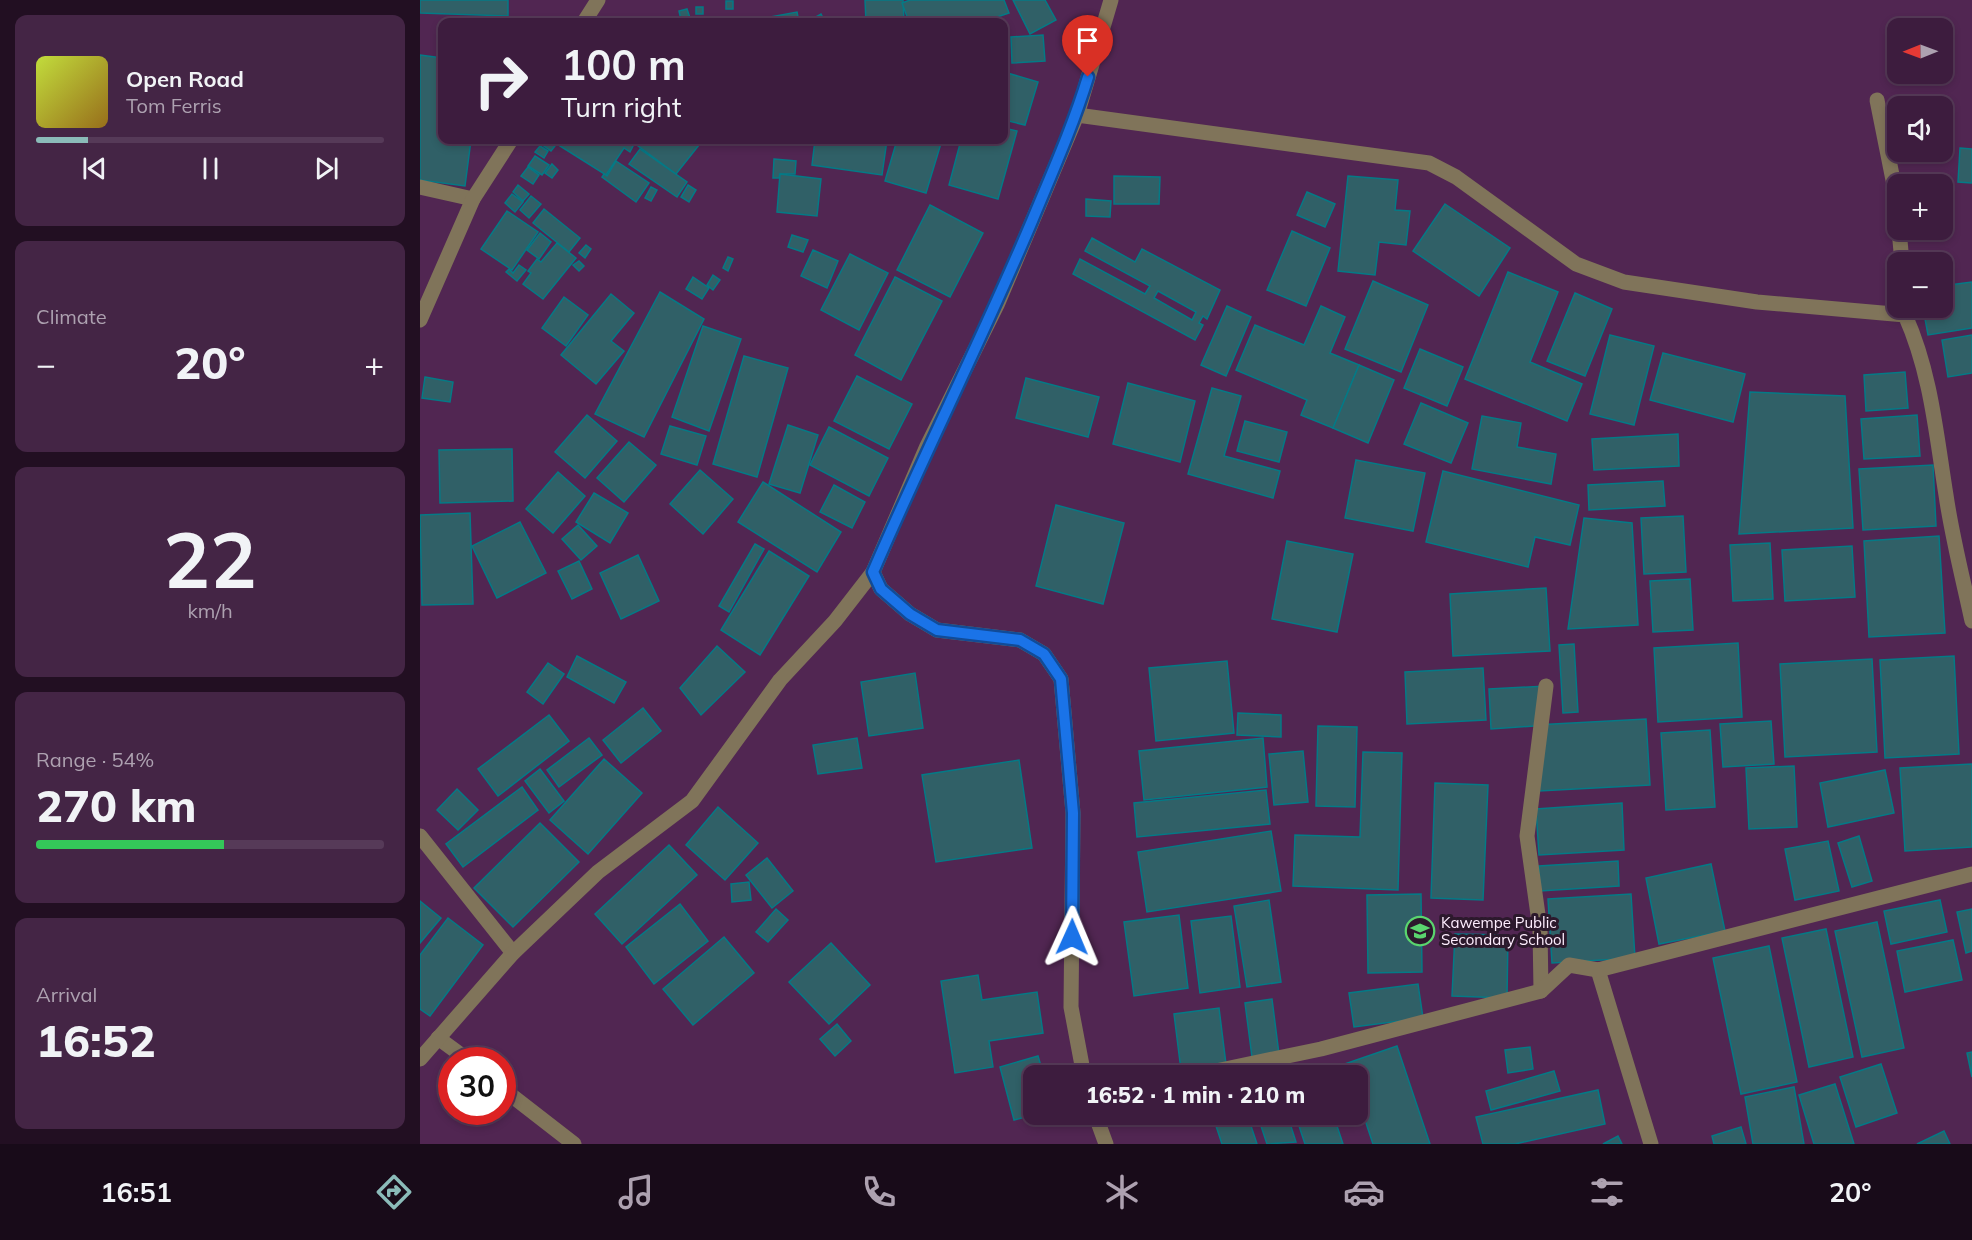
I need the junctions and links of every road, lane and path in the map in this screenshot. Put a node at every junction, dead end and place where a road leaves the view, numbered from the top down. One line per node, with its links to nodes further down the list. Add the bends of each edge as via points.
1 (598, 0): 3 (street)
2 (1111, 0): 5 (street)
3 (587, 18)
4 (1877, 100): 7 (street)
5 (1077, 116): 10 (street, via 1429,163 1456,177 1576,264 1623,282 1757,302); 13 (street, via 997,304 927,446)
6 (508, 144): 9 (street)
7 (1892, 174)
8 (420, 188): 9 (street)
9 (473, 199): 12 (street)
10 (1887, 310)
11 (1908, 318): 14 (street, via 1930,389 1946,497)
12 (420, 320)
13 (873, 572): 18 (street, via 835,621 780,680 692,801 598,872); 24 (street, via 881,589 910,614 937,630 1020,640 1044,654 1061,679 1073,813 1071,1007)
14 (1972, 621)
15 (1546, 686): 20 (street, via 1527,836 1540,929)
16 (420, 836): 18 (street)
17 (1972, 874): 19 (street)
18 (513, 953): 21 (street)
19 (1598, 970): 20 (street, via 1569,965); 30 (street)
20 (1541, 991): 25 (street)
21 (438, 1038): 22 (street); 23 (street)
22 (450, 1047)
23 (420, 1059)
24 (1082, 1065)
25 (1244, 1065)
26 (516, 1099): 28 (street)
27 (1099, 1125): 29 (street)
28 (574, 1144)
29 (1106, 1144)
30 (1651, 1144)

